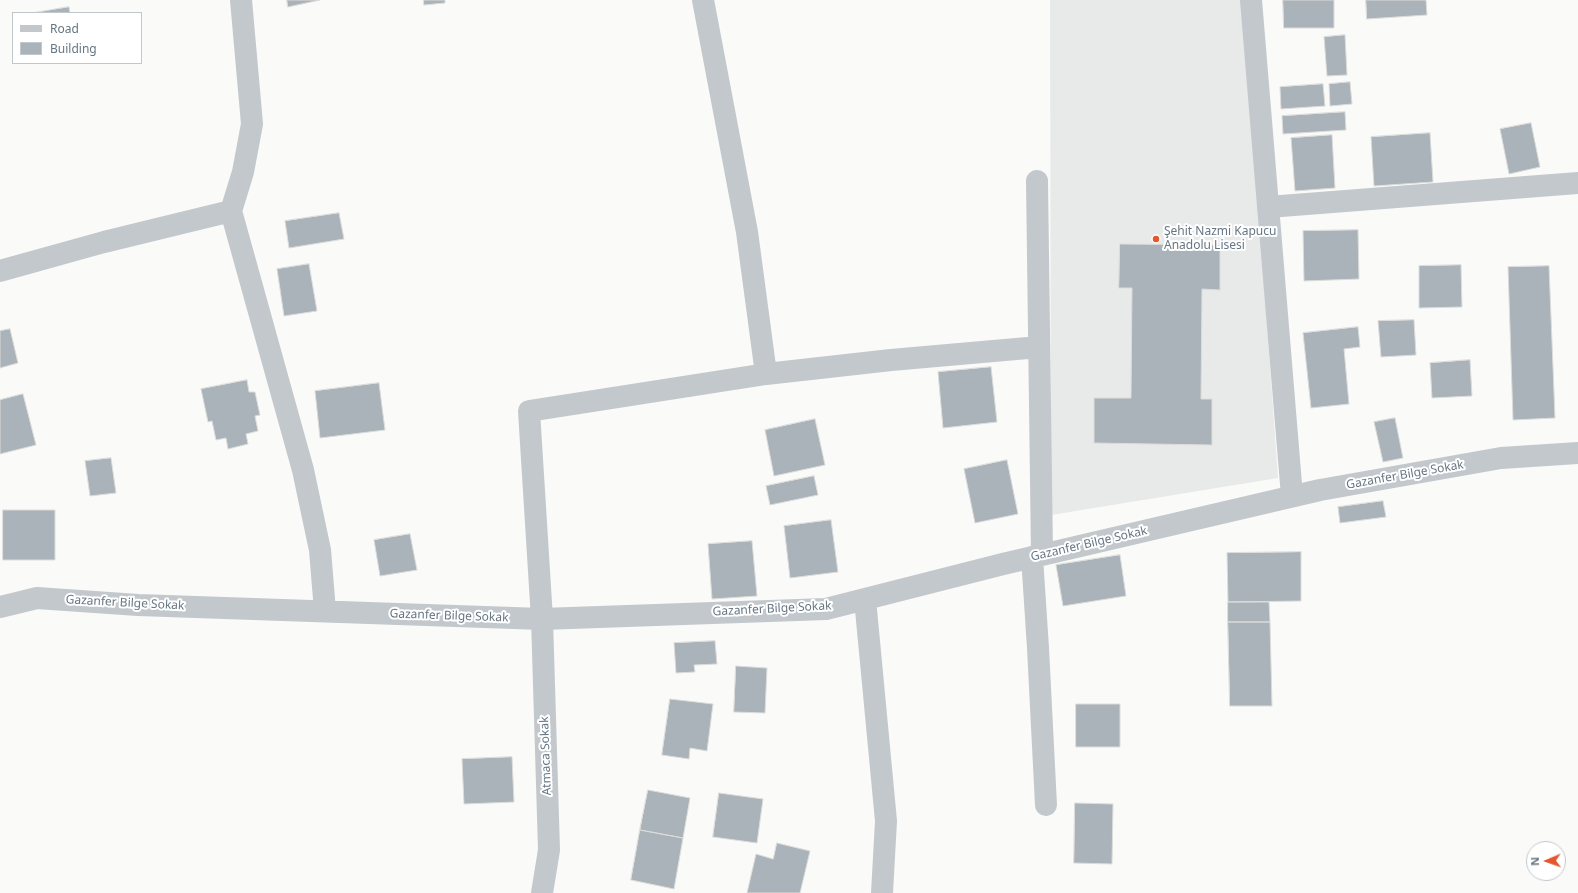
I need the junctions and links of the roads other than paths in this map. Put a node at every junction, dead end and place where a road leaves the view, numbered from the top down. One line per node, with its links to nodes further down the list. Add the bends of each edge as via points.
1 (241, 0): 7 (street, via 252,124 243,172)
2 (703, 0): 10 (street, via 747,232)
3 (1251, 0): 6 (street)
4 (1037, 181): 9 (street)
5 (1578, 183): 6 (street)
6 (1268, 207): 12 (street)
7 (231, 211): 8 (street); 16 (street, via 303,470 320,550)
8 (0, 271)
9 (1039, 347): 10 (street); 13 (street)
10 (766, 374): 17 (street, Atmaca Sokak, via 529,411)
11 (1578, 453): 12 (street, Gazanfer Bilge Sokak, via 1501,458)
12 (1292, 496): 13 (street, Gazanfer Bilge Sokak)
13 (1037, 556): 14 (street, Gazanfer Bilge Sokak); 18 (street, via 1038,648)
14 (865, 599): 17 (street, Gazanfer Bilge Sokak, via 826,609); 20 (street, via 886,821)
15 (0, 607): 16 (street, Gazanfer Bilge Sokak, via 37,598 138,605)
16 (325, 611): 17 (street, Gazanfer Bilge Sokak)
17 (542, 619): 19 (street, Atmaca Sokak, via 549,850)
18 (1046, 805)
19 (542, 893)
20 (882, 893)

